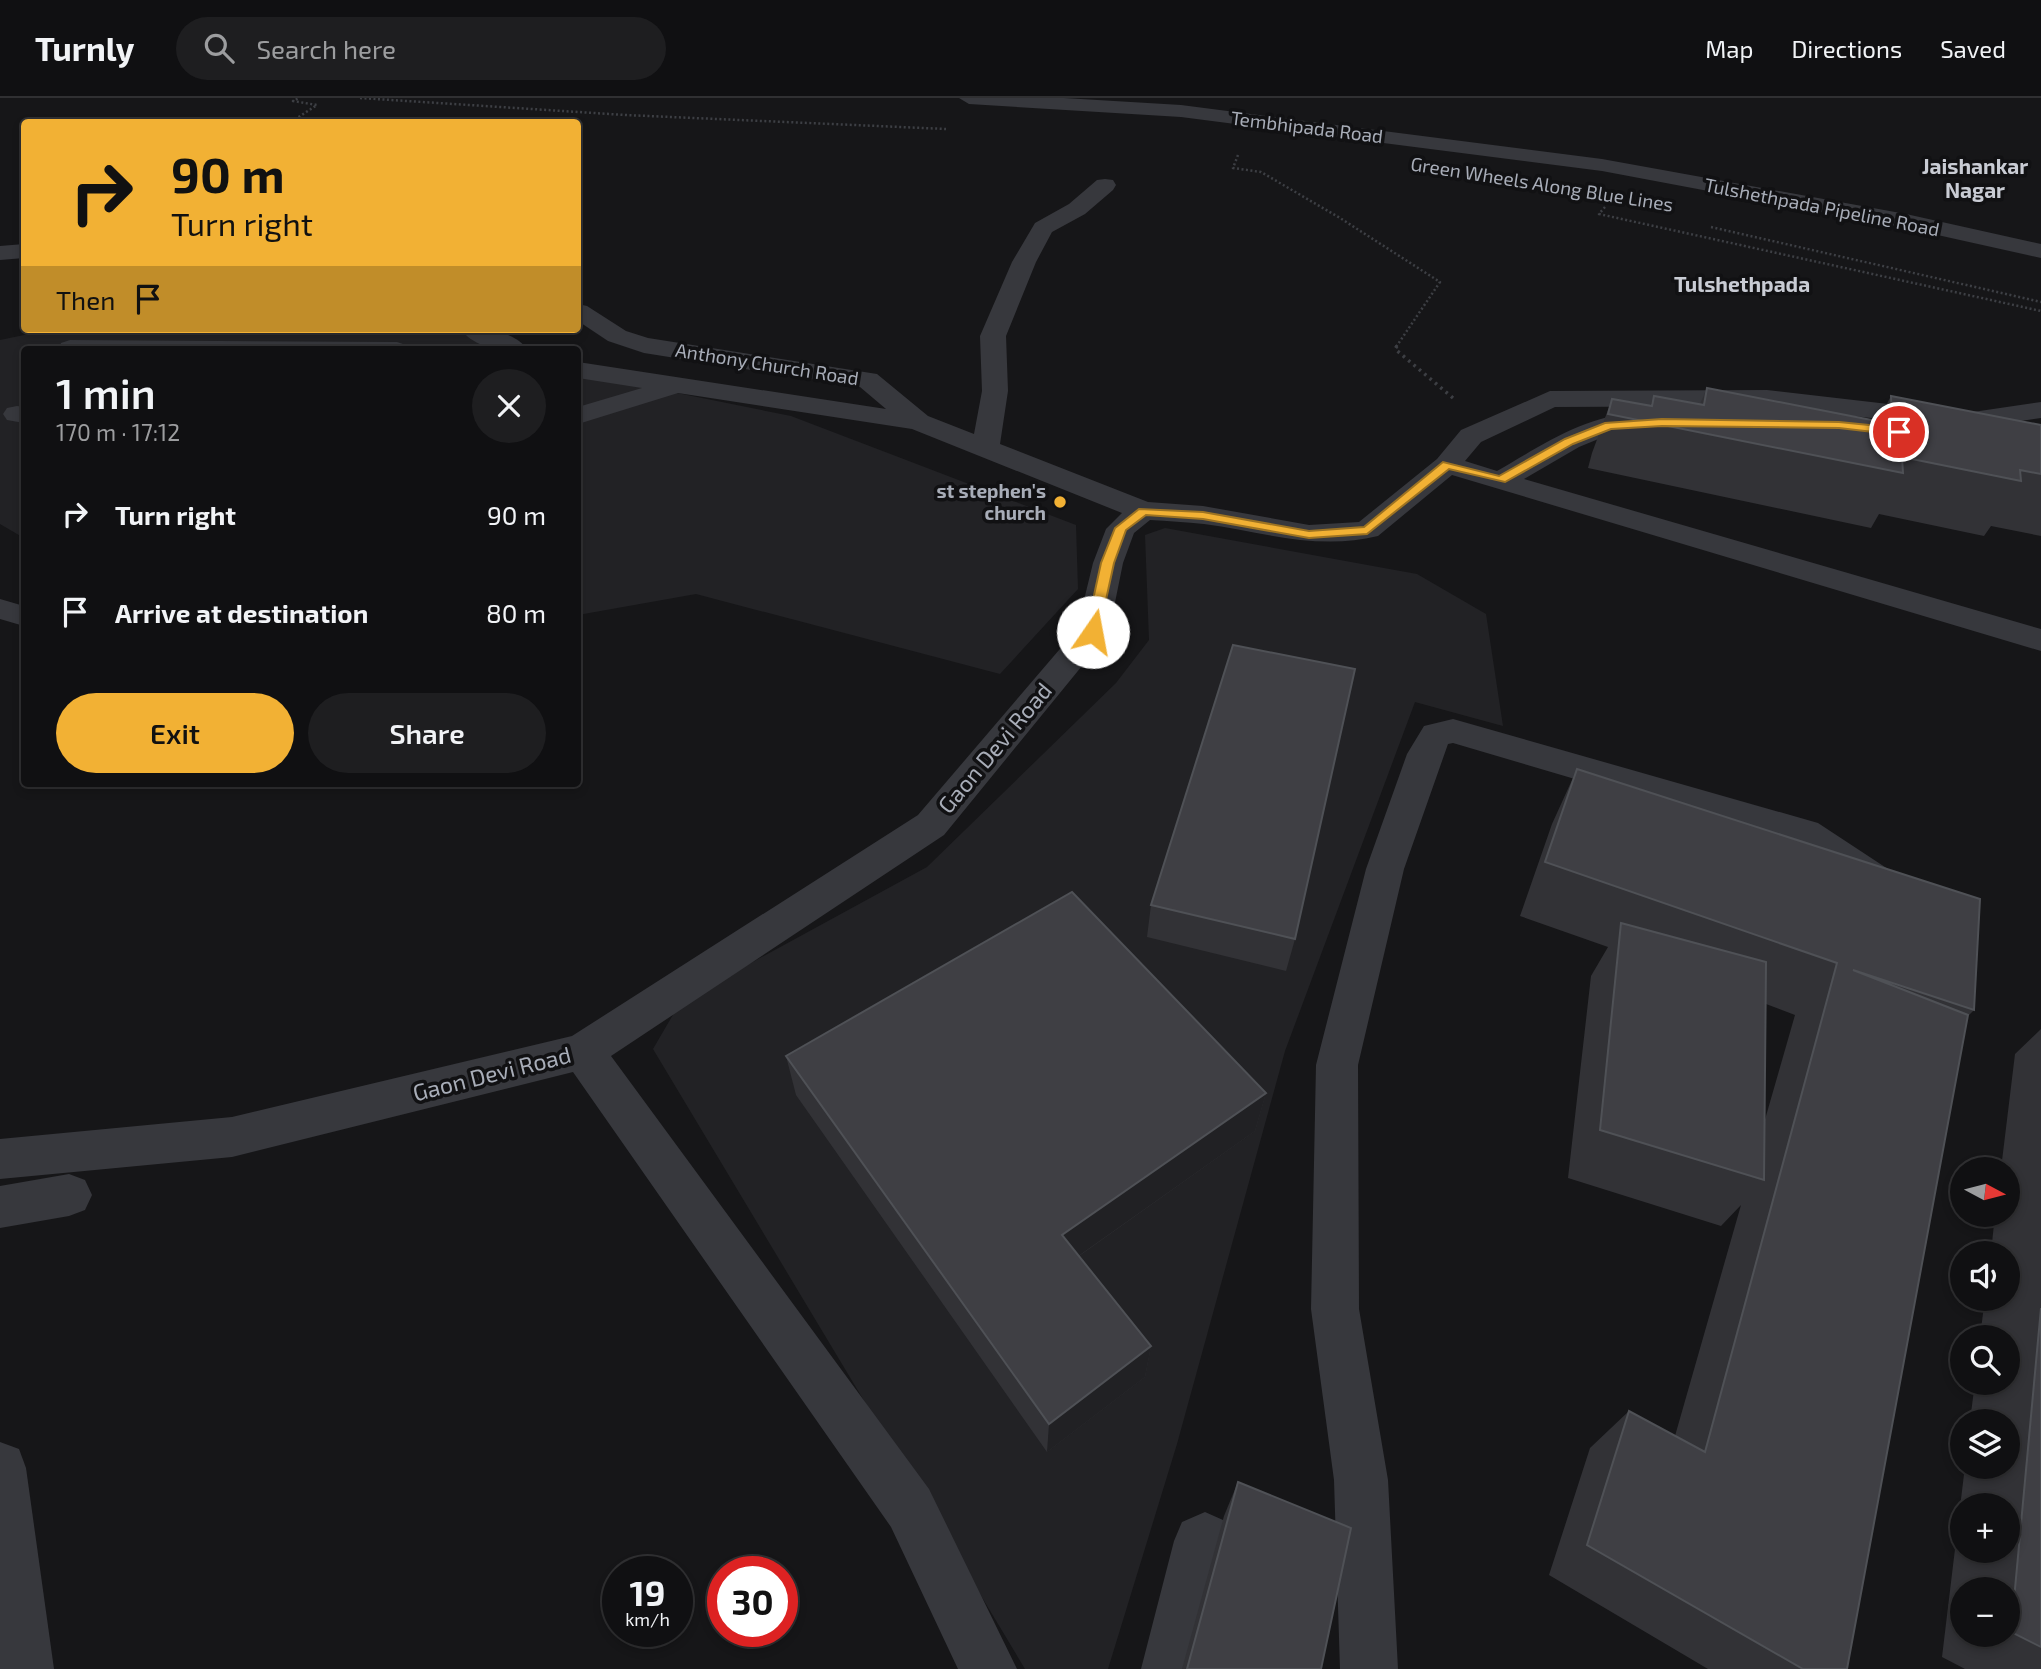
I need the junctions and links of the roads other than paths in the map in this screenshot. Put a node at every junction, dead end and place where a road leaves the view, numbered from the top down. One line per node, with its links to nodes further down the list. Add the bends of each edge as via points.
1 (969, 98): 2 (street, Tembhipada Road, via 1181,111)
2 (1602, 165): 5 (street, Tulshethpada Pipeline Road)
3 (1105, 185): 18 (street, via 1077,209 1043,228 1024,262 993,336 995,391)
4 (21, 251): 6 (street)
5 (2041, 251)
6 (0, 253)
7 (581, 313): 15 (street, Anthony Church Road, via 644,345 868,380)
8 (481, 333): 9 (street)
9 (506, 346)
10 (581, 371): 11 (street)
11 (673, 386): 13 (street); 15 (street)
12 (2041, 410): 14 (street)
13 (581, 415)
14 (1966, 421): 16 (street); 19 (street, via 1767,398 1550,399 1471,436)
15 (918, 422): 18 (street, Anthony Church Road)
16 (2029, 440)
17 (1951, 445): 20 (street, via 1899,432 1839,425 1609,425 1569,441)
18 (985, 449): 21 (street, Anthony Church Road)
19 (1447, 465): 20 (street); 21 (street, via 1367,530 1309,534 1203,515)
20 (1501, 480): 24 (street)
21 (1143, 511): 26 (street, Gaon Devi Road, via 1121,528 1093,632 931,825)
22 (0, 608): 23 (street)
23 (21, 615)
24 (2041, 640)
25 (1908, 902): 35 (street, via 1805,833 1453,731 1436,735 1425,754 1385,869 1336,1065 1335,1309 1361,1480)
26 (583, 1052): 27 (street, Gaon Devi Road, via 232,1137); 33 (street, via 910,1508)
27 (0, 1159)
28 (69, 1195): 29 (street)
29 (0, 1207)
30 (0, 1468): 32 (street)
31 (1213, 1542): 34 (street, via 1201,1541)
32 (25, 1669)
33 (988, 1669)
34 (1170, 1669)
35 (1369, 1669)

